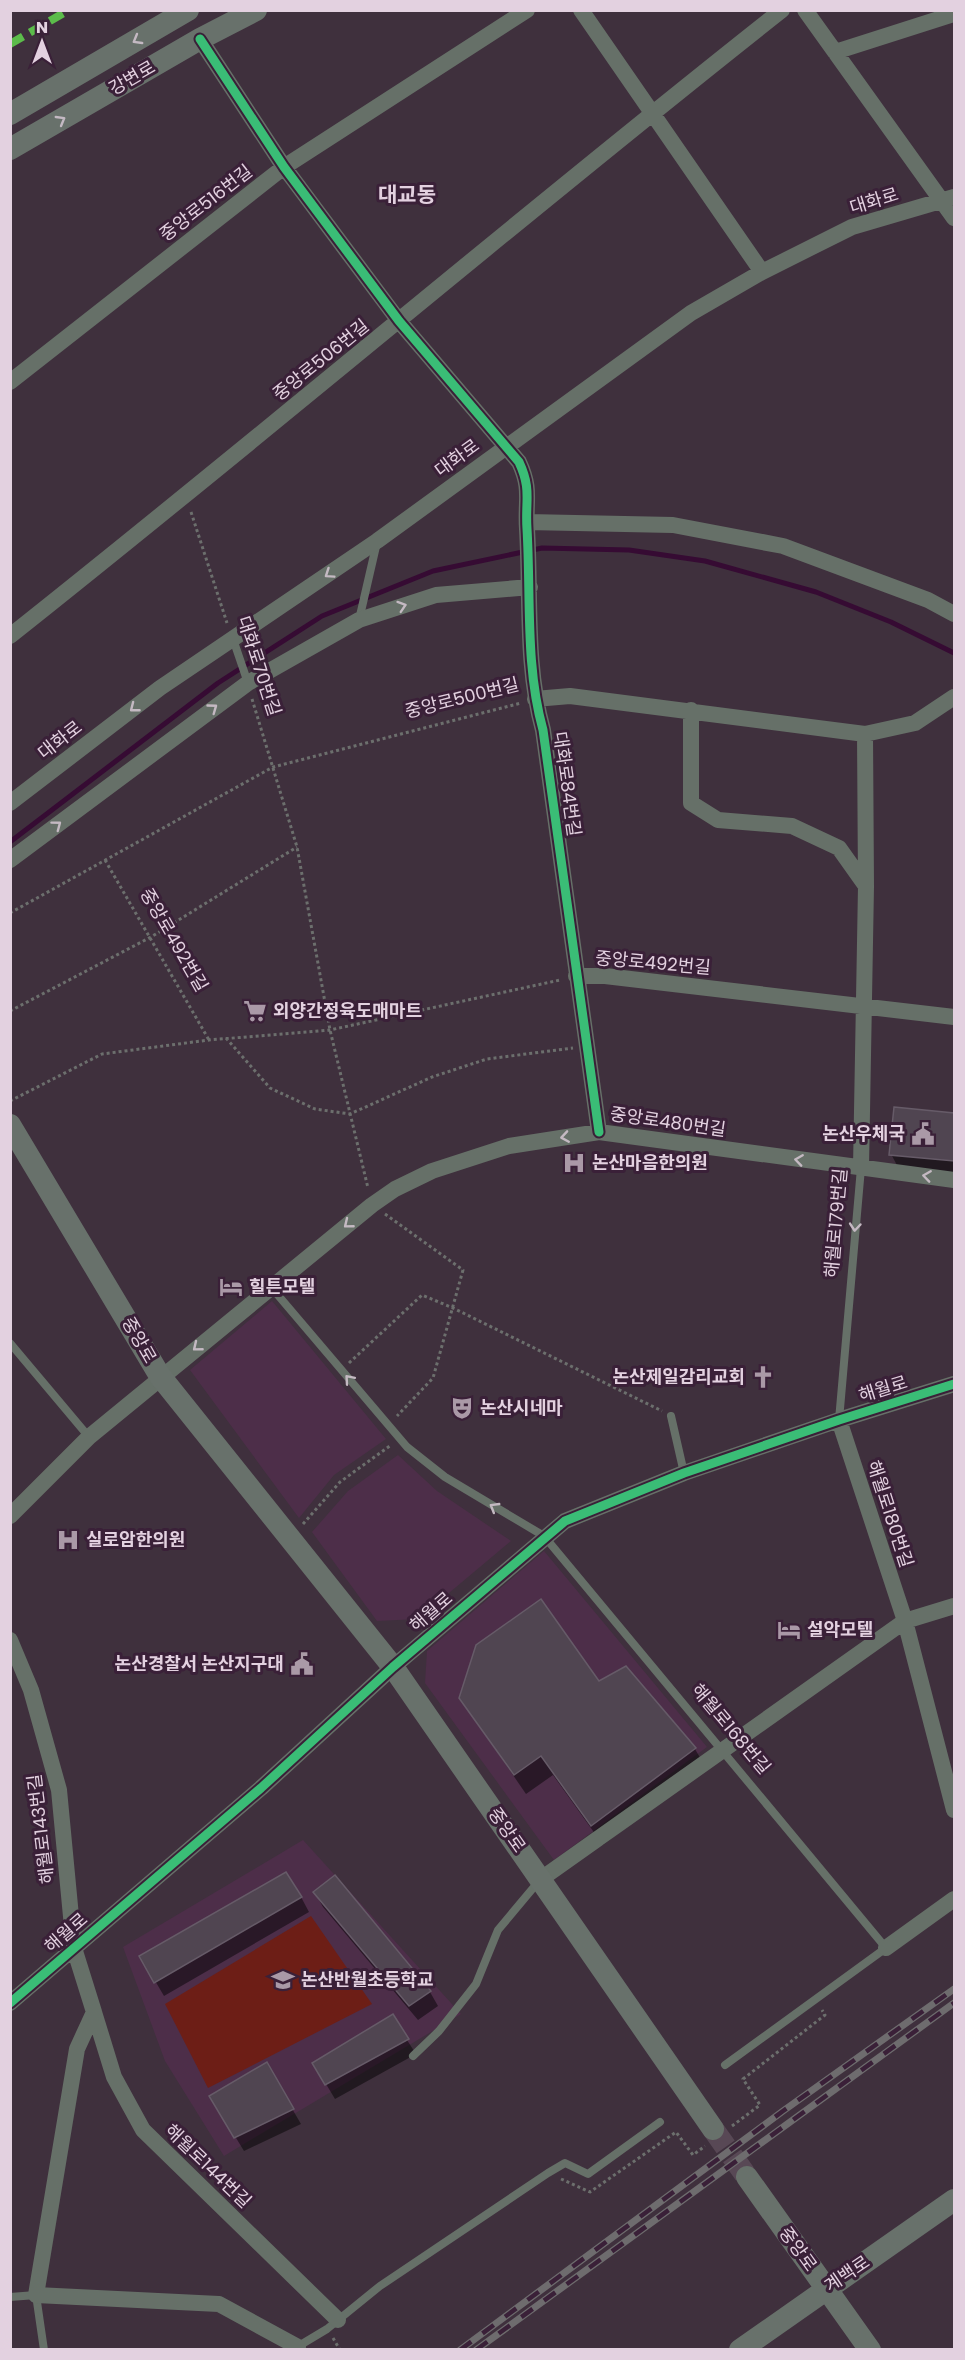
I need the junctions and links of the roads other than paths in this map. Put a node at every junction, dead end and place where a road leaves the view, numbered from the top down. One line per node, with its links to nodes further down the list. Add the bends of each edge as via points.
1 (188, 10): 11 (main road, 강변로, one-way to 11)
2 (256, 10): 8 (main road, 강변로)
3 (527, 10): 13 (street, 중앙로516번길)
4 (580, 10): 10 (street)
5 (783, 10): 10 (street, 중앙로506번길)
6 (805, 10): 9 (street)
7 (954, 14): 9 (street)
8 (200, 39): 12 (main road, 강변로, one-way to 8); 13 (street, 대화로84번길)
9 (835, 52): 14 (street)
10 (653, 112): 16 (street); 17 (street, 중앙로506번길)
11 (10, 114)
12 (10, 149)
13 (284, 167): 17 (street, 대화로84번길); 18 (street, 중앙로516번길)
14 (948, 199): 15 (street); 16 (street, 대화로, via 852,227)
15 (954, 218)
16 (762, 272): 19 (street, 대화로, via 691,313)
17 (399, 321): 19 (street, 대화로84번길); 25 (street, 중앙로506번길)
18 (10, 382)
19 (505, 448): 20 (street, 대화로84번길, via 519,462 528,482); 21 (street, 대화로)
20 (527, 522): 22 (street, 대화로84번길); 23 (street, via 673,525 783,546 928,600)
21 (377, 541): 24 (lane); 26 (street, 대화로, one-way to 26)
22 (530, 587): 24 (street, one-way to 22, via 436,595); 29 (street, 대화로84번길)
23 (954, 614)
24 (359, 621): 27 (street)
25 (10, 636)
26 (232, 639): 27 (lane, 대화로70번길); 32 (street, 대화로, one-way to 32, via 160,688)
27 (248, 683): 33 (street, one-way to 27)
28 (954, 697): 31 (street, 중앙로500번길, via 915,723)
29 (535, 699): 30 (street, 중앙로500번길, via 570,696); 35 (street, 대화로84번길, via 543,730)
30 (691, 710): 31 (street, 중앙로500번길); 34 (street, via 691,803 718,820 792,826 839,848)
31 (866, 734): 34 (street, 해월로179번길)
32 (10, 803)
33 (10, 860)
34 (866, 886): 36 (street, 해월로179번길)
35 (576, 976): 36 (street, 중앙로492번길); 39 (street, 대화로84번길)
36 (862, 1004): 37 (street, 중앙로492번길); 40 (street, 해월로179번길)
37 (954, 1017)
38 (10, 1125): 44 (main road, 중앙로)
39 (599, 1132): 40 (street, 중앙로480번길, one-way to 39); 42 (street, 중앙로480번길, one-way to 42, via 509,1146 432,1171 372,1205)
40 (861, 1168): 41 (street, 중앙로480번길, one-way to 40); 47 (lane, 해월로179번길, one-way to 47)
41 (954, 1180)
42 (271, 1287): 44 (street, 중앙로480번길, one-way to 44); 51 (lane, 해월로168번길, one-way to 42, via 445,1477 400,1438)
43 (10, 1343): 48 (lane)
44 (160, 1376): 48 (street, 중앙로480번길); 55 (main road, 중앙로)
45 (954, 1384): 47 (street, 해월로)
46 (672, 1416): 49 (lane)
47 (839, 1420): 49 (street, 해월로); 53 (street, 해월로180번길)
48 (89, 1437): 50 (street, 중앙로480번길)
49 (684, 1473): 51 (street, 해월로, via 565,1521)
50 (10, 1516)
51 (544, 1536): 55 (street, 해월로); 56 (lane, 해월로168번길)
52 (954, 1606): 53 (street)
53 (904, 1621): 56 (street); 57 (street, 해월로180번길)
54 (10, 1640): 60 (street, 해월로143번길, via 31,1690 59,1790)
55 (393, 1667): 58 (main road, 중앙로); 60 (street, 해월로, via 261,1788)
56 (722, 1749): 58 (street); 61 (lane, 해월로168번길)
57 (954, 1810)
58 (541, 1879): 64 (lane, via 498,1930 476,1984 439,2031); 67 (main road, 중앙로)
59 (954, 1899): 61 (street)
60 (74, 1948): 62 (street, 해월로); 63 (street, 해월로144번길)
61 (886, 1948): 65 (lane)
62 (10, 2002)
63 (94, 2012): 71 (street, via 77,2049); 73 (street, 해월로144번길, via 114,2077 143,2130)
64 (413, 2056)
65 (725, 2065)
66 (660, 2122): 73 (lane, via 588,2174 565,2163 556,2168 380,2286)
67 (713, 2129)
68 (747, 2177): 70 (main road, 중앙로)
69 (954, 2200): 70 (main road, 계백로)
70 (825, 2288): 74 (main road, 계백로); 77 (main road, 중앙로)
71 (36, 2295): 72 (lane); 75 (street, via 219,2304); 76 (lane)
72 (10, 2297)
73 (338, 2320): 75 (lane)
74 (747, 2347)
75 (296, 2348)
76 (44, 2349)
77 (870, 2349)

